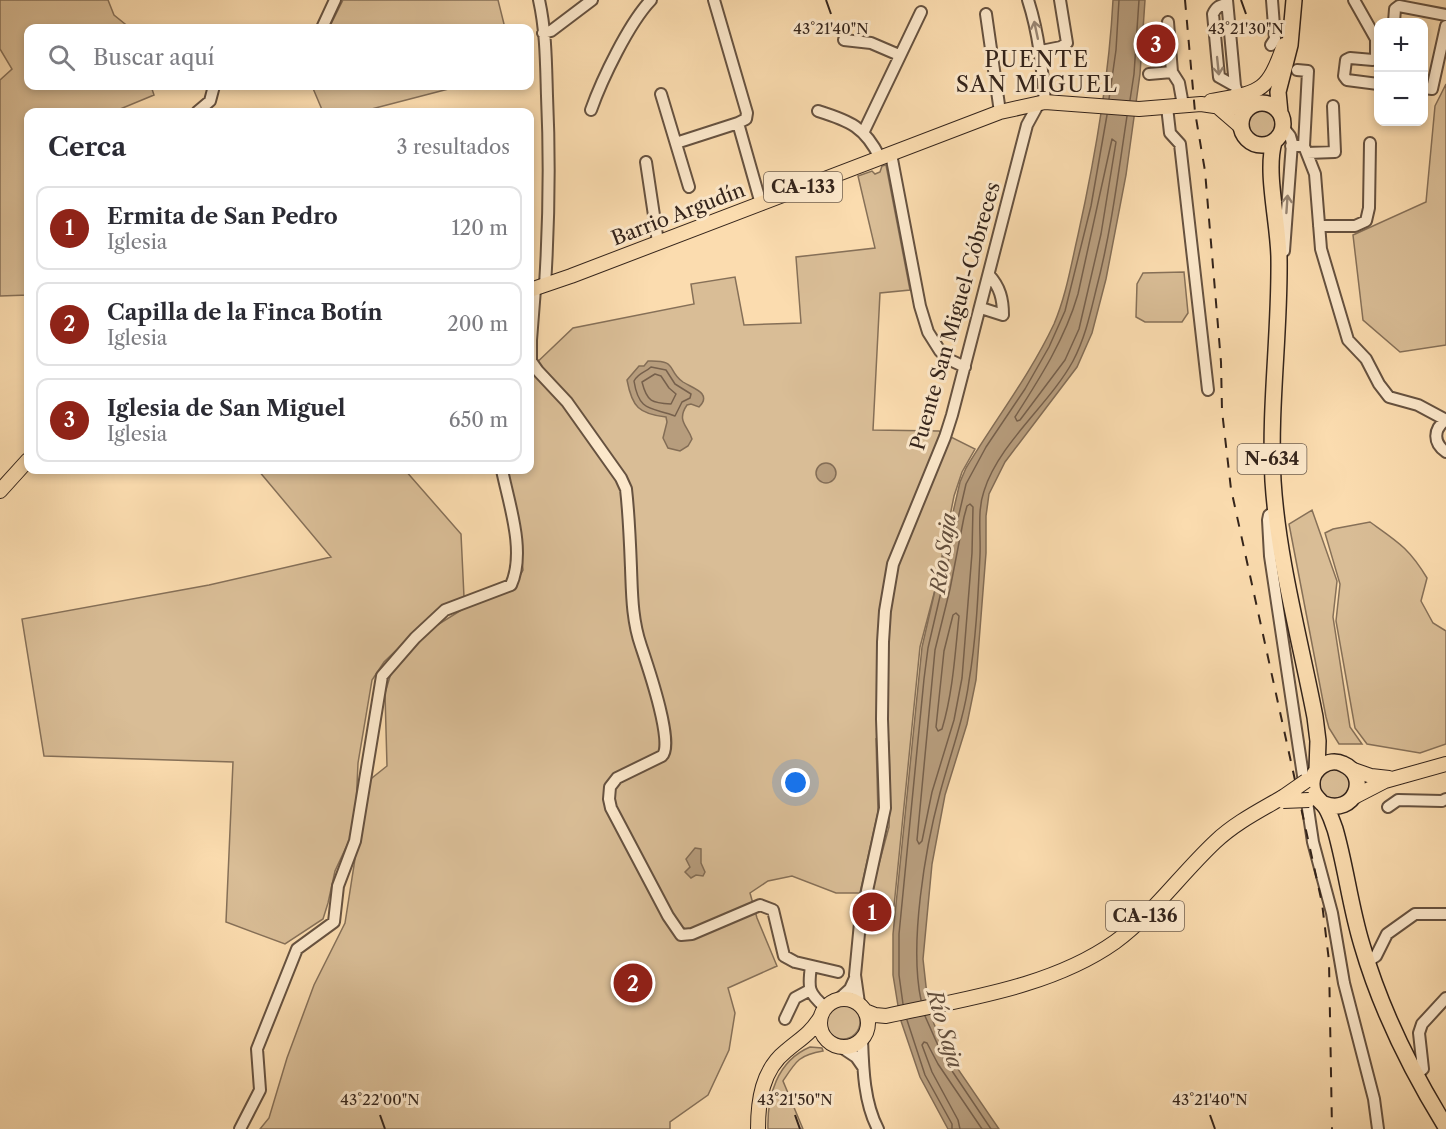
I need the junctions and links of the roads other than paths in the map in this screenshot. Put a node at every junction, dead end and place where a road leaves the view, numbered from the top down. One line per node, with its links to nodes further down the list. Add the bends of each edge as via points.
1 (335, 0): 17 (street)
2 (539, 0): 19 (street)
3 (592, 0): 19 (street)
4 (651, 0): 42 (street, via 622,45)
5 (714, 0): 46 (street, via 747,113 747,119)
6 (1060, 0): 23 (street, via 1067,43)
7 (1272, 0): 22 (street, via 1275,39)
8 (1354, 0): 20 (street)
9 (1031, 1): 23 (street, one-way to 9)
10 (1227, 2): 37 (street)
11 (1294, 8): 29 (highway, via 1290,45); 37 (main road, via 1272,76)
12 (921, 12): 24 (street)
13 (986, 14): 44 (street)
14 (1446, 15): 15 (street, via 1399,6)
15 (1394, 18)
16 (1168, 22): 27 (street)
17 (324, 24)
18 (1446, 26): 31 (street, via 1432,89)
19 (543, 33): 64 (street, via 550,159)
20 (1374, 34)
21 (844, 39): 24 (street, via 870,43)
22 (1271, 45)
23 (1041, 51): 34 (street)
24 (899, 55): 48 (street)
25 (1374, 59): 30 (street, via 1346,60 1344,76 1347,80)
26 (1297, 70): 54 (street, via 1308,71)
27 (1172, 72): 28 (street); 36 (street, via 1179,83)
28 (1149, 74)
29 (1281, 76): 37 (highway, via 1271,93); 45 (highway, via 1277,97)
30 (1374, 83)
31 (1428, 88)
32 (213, 90): 40 (street, via 210,101)
33 (662, 94): 50 (street)
34 (1042, 103): 39 (main road, Barrio Argudín / CA-133); 41 (main road, Barrio Argudín / CA-133); 47 (street, Puente San Miguel-Cóbreces)
35 (1201, 104): 36 (main road, CA-133); 37 (main road); 37 (main road, CA-133, via 1216,106 1232,117)
36 (1183, 105): 39 (main road, CA-133)
37 (1246, 105): 45 (highway, via 1272,105); 52 (highway, N-634, via 1245,138)
38 (1333, 106): 54 (street, via 1335,152)
39 (1167, 107): 69 (street, via 1170,133 1180,144)
40 (202, 108)
41 (1019, 108): 44 (main road, Barrio Argudín / CA-133); 47 (street)
42 (591, 110)
43 (818, 111): 48 (street)
44 (1000, 112): 55 (main road, Barrio Argudín / CA-133)
45 (1281, 120): 49 (highway, N-634, via 1280,135); 53 (street)
46 (738, 123): 50 (street); 59 (street)
47 (1027, 125): 62 (street, Puente San Miguel-Cóbreces)
48 (864, 131): 55 (street)
49 (1274, 142): 52 (highway); 58 (highway, N-634)
50 (676, 143): 57 (street)
51 (1370, 143): 60 (street, via 1366,221 1355,226)
52 (1257, 145): 58 (highway, N-634, via 1267,164)
53 (1291, 146): 54 (street); 63 (street, one-way to 53)
54 (1306, 149): 60 (street, via 1315,174)
55 (886, 156): 59 (main road, Barrio Argudín / CA-133); 68 (street, via 928,332 940,351)
56 (646, 162): 61 (street)
57 (689, 187)
58 (1274, 198): 63 (highway, N-634)
59 (761, 204): 61 (main road, Barrio Argudín / CA-133)
60 (1319, 225): 70 (street, via 1321,249 1348,340 1366,359 1389,397 1418,405 1446,420 1435,437)
61 (658, 242): 64 (main road, Barrio Argudín / CA-133)
62 (989, 275): 65 (street, Puente San Miguel-Cóbreces); 65 (street, via 1000,293 1003,315)
63 (1279, 284): 74 (highway, N-634, via 1272,456)
64 (536, 288): 66 (street)
65 (981, 308): 68 (street, Puente San Miguel-Cóbreces)
66 (534, 309)
67 (534, 366): 88 (street, via 567,402 626,489 632,604 667,746 662,756 617,778 610,787 611,808 681,935 760,905 772,910 784,956)
68 (965, 367): 90 (street, Puente San Miguel-Cóbreces, via 945,437 892,564 883,642 885,808 862,908)
69 (1208, 390)
70 (1446, 452)
71 (24, 464): 73 (main road)
72 (503, 474): 103 (street, via 517,548 517,573 512,585 445,610 382,676 355,841 338,886 334,922 297,949 257,1049 260,1090)
73 (0, 490)
74 (1276, 511): 75 (highway, N-634); 106 (street, via 1269,514 1268,520 1270,556 1313,842 1332,912)
75 (1315, 717): 77 (highway, N-634, via 1326,744); 78 (highway, N-634, via 1318,741)
76 (1446, 764): 79 (main road)
77 (1345, 766): 78 (highway, via 1326,763); 79 (main road, via 1371,776); 82 (highway, N-634, via 1357,783)
78 (1312, 775): 81 (main road, CA-136, bridge); 83 (highway, N-634)
79 (1394, 778): 82 (main road)
80 (1446, 799): 84 (street, via 1398,800)
81 (1279, 800): 83 (main road, CA-136, bridge); 96 (main road, CA-136, via 1246,818 1215,842 1143,918 1086,960 993,992)
82 (1350, 800): 83 (highway, via 1335,807); 85 (highway, N-634, via 1341,822)
83 (1317, 801): 85 (highway, N-634, via 1334,826)
84 (1388, 807)
85 (1340, 850): 87 (highway, N-634)
86 (1446, 914): 87 (street, via 1415,914 1387,933 1376,956)
87 (1367, 962): 101 (highway, N-634)
88 (812, 966): 89 (street); 91 (street)
89 (838, 972)
90 (855, 975): 93 (street, Puente San Miguel-Cóbreces); 96 (street, Puente San Miguel-Cóbreces)
91 (810, 990): 94 (street); 95 (street, via 795,998)
92 (1446, 998): 101 (street, via 1422,1024 1419,1033 1424,1069)
93 (840, 999): 94 (main road, Puente San Miguel-Cóbreces); 96 (main road, via 853,1000)
94 (823, 1012): 97 (main road); 98 (main road, via 822,1033)
95 (785, 1019)
96 (866, 1021): 99 (main road, CA-136, via 855,1045); 100 (street, Puente San Miguel-Cóbreces)
97 (801, 1041): 98 (main road); 104 (main road, via 781,1055 765,1079)
98 (828, 1041): 99 (main road)
99 (842, 1047): 100 (street)
100 (864, 1068): 105 (street, Puente San Miguel-Cóbreces, via 871,1112)
101 (1416, 1074): 102 (highway, N-634)
102 (1446, 1127)
103 (240, 1129)
104 (759, 1129)
105 (878, 1129)
106 (1378, 1129)

